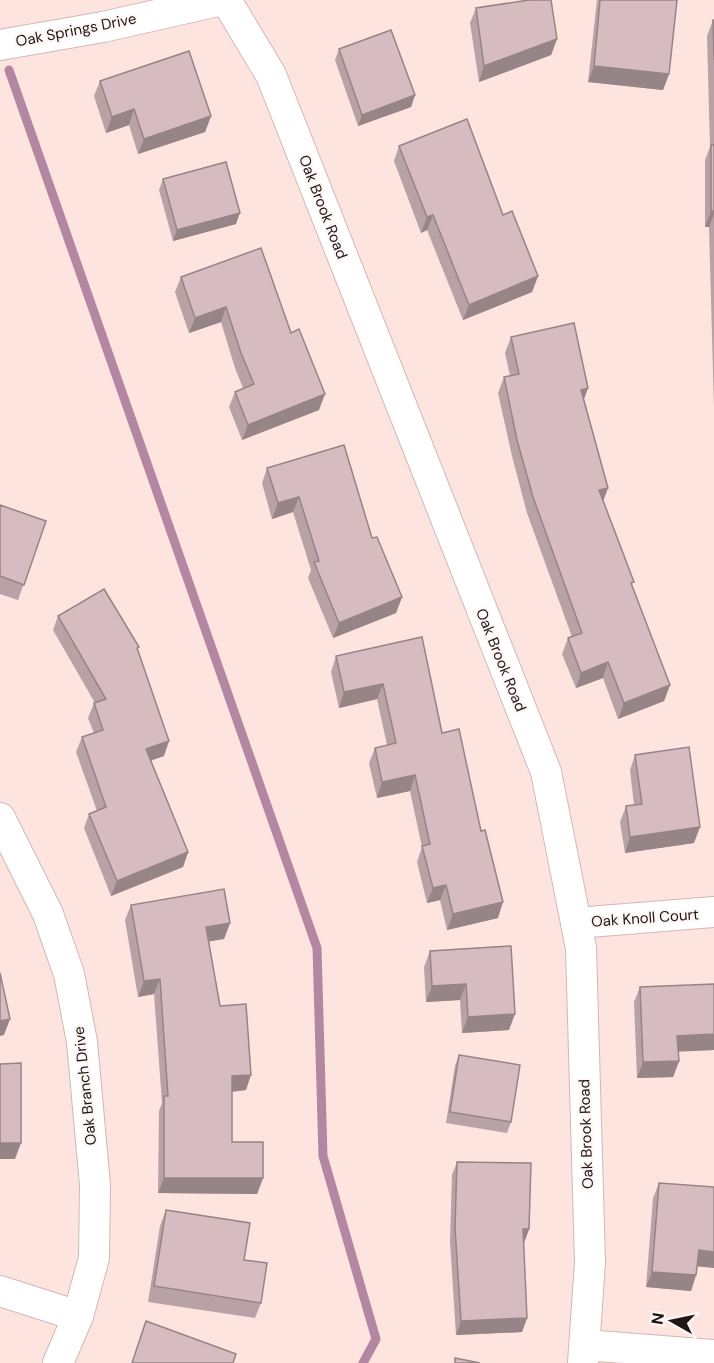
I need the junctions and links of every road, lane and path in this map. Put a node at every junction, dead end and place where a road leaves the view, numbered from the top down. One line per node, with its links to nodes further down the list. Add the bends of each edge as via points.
1 (224, 0): 2 (street, Oak Springs Drive); 5 (street, Oak Brook Road, via 271,75 546,772)
2 (0, 45)
3 (0, 818): 7 (street, Oak Branch Drive, via 48,914 69,974 82,1042 95,1185 94,1258)
4 (714, 912): 5 (street, Oak Knoll Court)
5 (576, 923): 8 (street, Oak Brook Road, via 590,1262)
6 (0, 1291): 7 (street)
7 (78, 1316): 10 (street, Oak Branch Drive)
8 (584, 1354): 9 (street)
9 (714, 1355)
10 (58, 1363)

